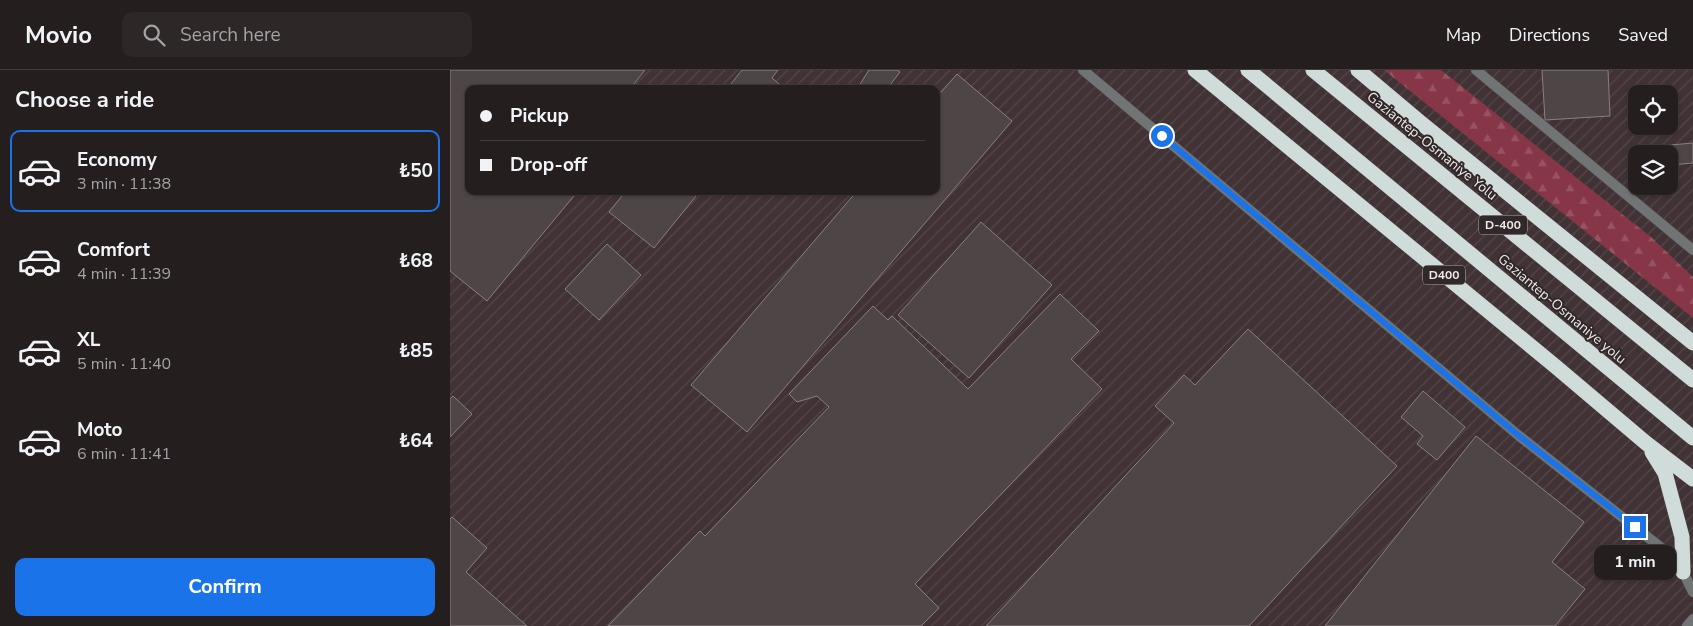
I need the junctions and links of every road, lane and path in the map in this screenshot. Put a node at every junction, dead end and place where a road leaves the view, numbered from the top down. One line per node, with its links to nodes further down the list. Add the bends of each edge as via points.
1 (1083, 70): 13 (street, via 1518,435 1664,550)
2 (1195, 70): 11 (highway, D400)
3 (1248, 70): 10 (highway, Gaziantep-Osmaniye yolu)
4 (1313, 70): 9 (highway, Gaziantep-Osmaniye Yolu / D-400)
5 (1358, 70): 8 (highway)
6 (1476, 70): 7 (street)
7 (1693, 250)
8 (1693, 342)
9 (1693, 380)
10 (1693, 438)
11 (1646, 442): 12 (highway, D400); 13 (highway, D400, via 1665,473 1682,537)
12 (1693, 479)
13 (1683, 572): 14 (street)
14 (1693, 592)
15 (1693, 619): 16 (street)
16 (1687, 626)

